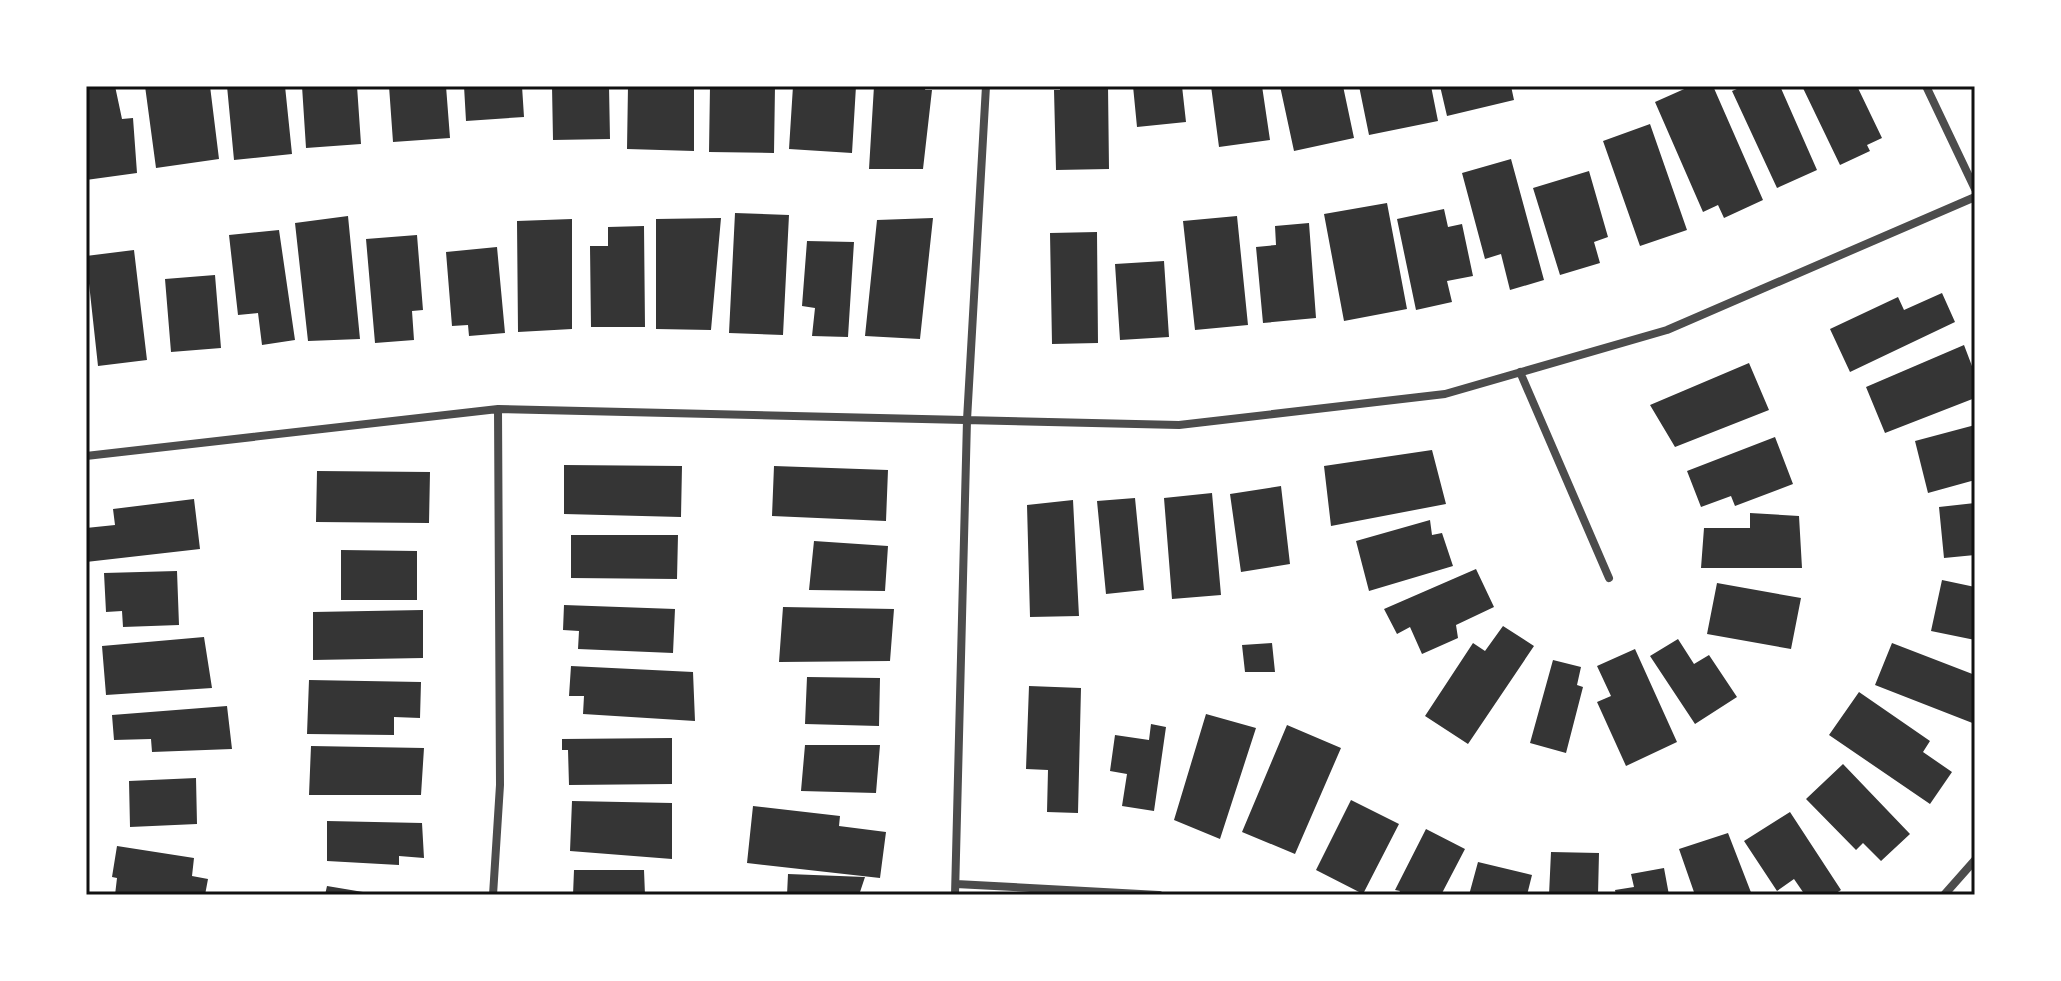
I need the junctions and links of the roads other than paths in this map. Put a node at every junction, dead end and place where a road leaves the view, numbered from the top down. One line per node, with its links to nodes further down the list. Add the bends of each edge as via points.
1 (986, 86): 7 (street)
2 (1926, 86): 3 (street)
3 (1975, 189)
4 (1975, 197): 5 (street, via 1667,330)
5 (1520, 372): 7 (street, via 1445,394 1179,425); 9 (street)
6 (498, 409): 7 (street); 8 (street); 12 (street, via 500,785)
7 (967, 420): 11 (street)
8 (86, 456)
9 (1609, 578)
10 (1975, 860): 15 (street)
11 (956, 884): 13 (street); 14 (street)
12 (493, 895)
13 (955, 895)
14 (1159, 895)
15 (1944, 895)

